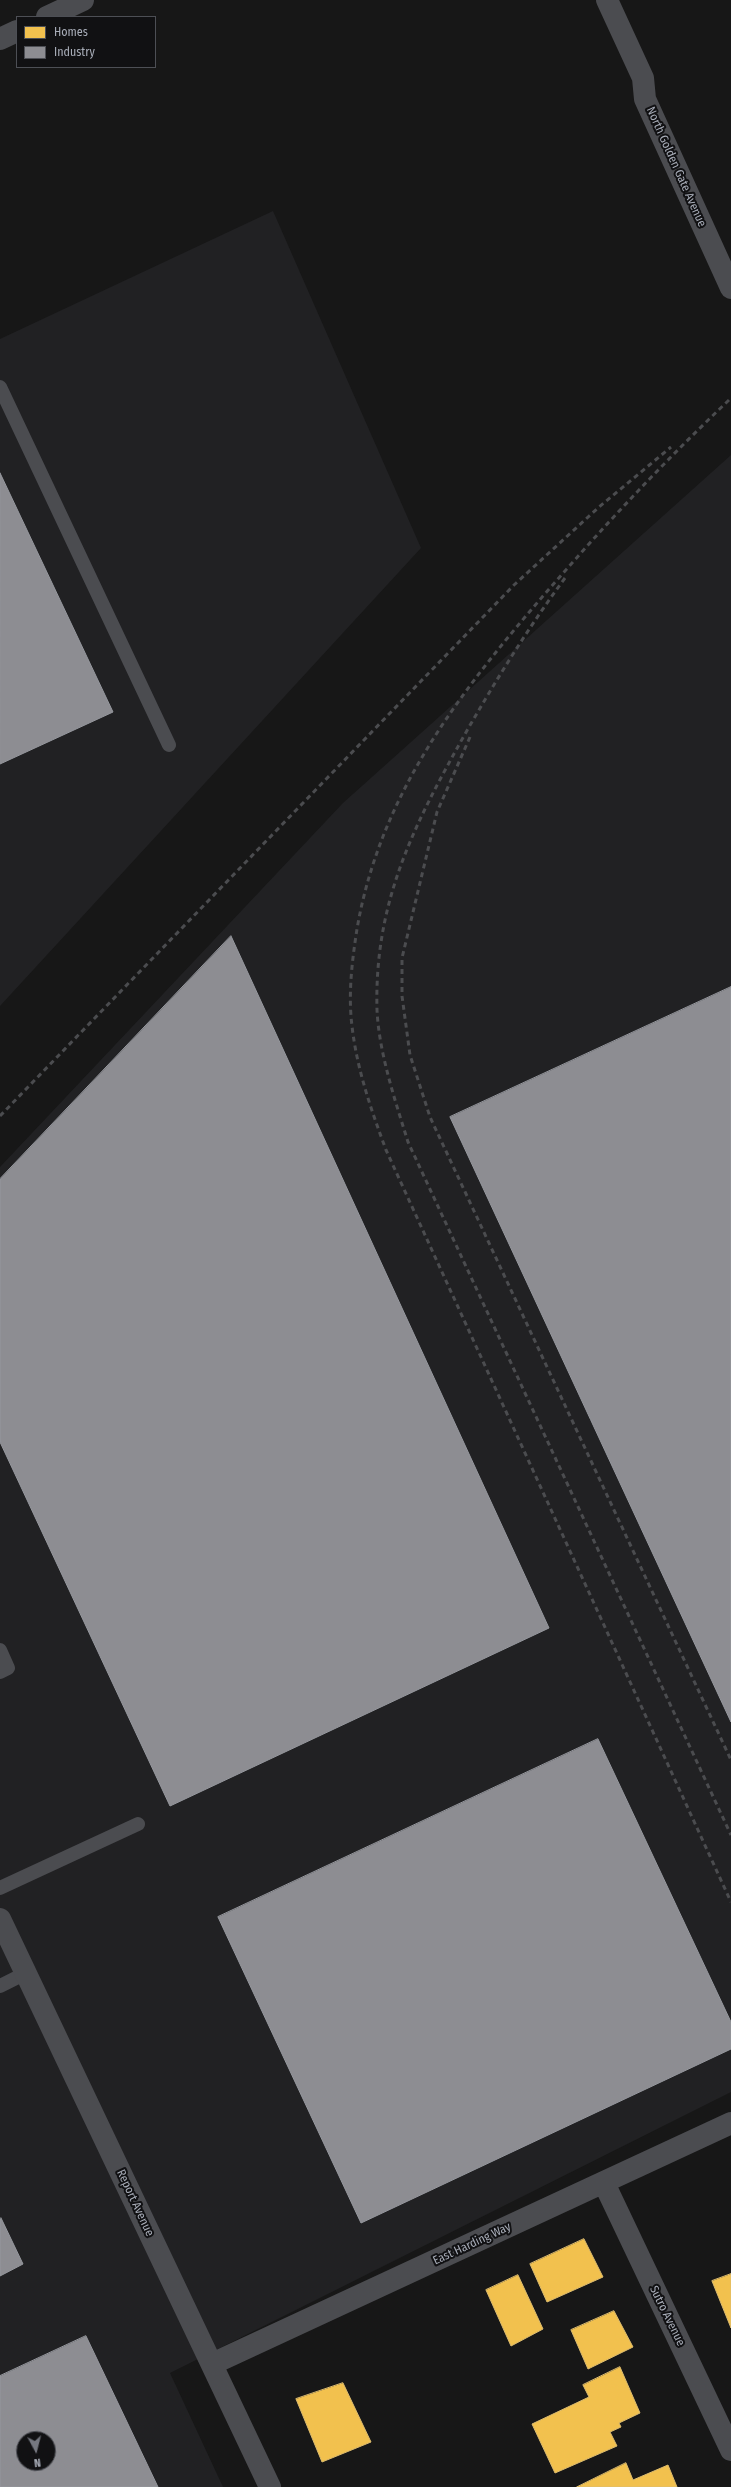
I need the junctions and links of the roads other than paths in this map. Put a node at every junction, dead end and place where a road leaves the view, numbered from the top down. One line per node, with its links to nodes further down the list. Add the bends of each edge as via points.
1 (83, 0): 3 (street)
2 (607, 0): 6 (street, North Golden Gate Avenue, via 643,78 645,99)
3 (49, 16)
4 (16, 31): 5 (street)
5 (0, 39)
6 (731, 288)
7 (0, 387): 8 (lane)
8 (169, 745)
9 (0, 1650): 10 (lane, via 8,1668)
10 (0, 1672)
11 (138, 1824): 12 (lane)
12 (0, 1888)
13 (0, 1919): 14 (street, Report Avenue)
14 (26, 1973): 15 (lane); 18 (street, Report Avenue)
15 (0, 1986)
16 (731, 2123): 17 (street, East Harding Way)
17 (604, 2183): 18 (street, East Harding Way); 19 (street, Sutro Avenue)
18 (212, 2364): 20 (street, Report Avenue)
19 (731, 2450)
20 (270, 2487)

